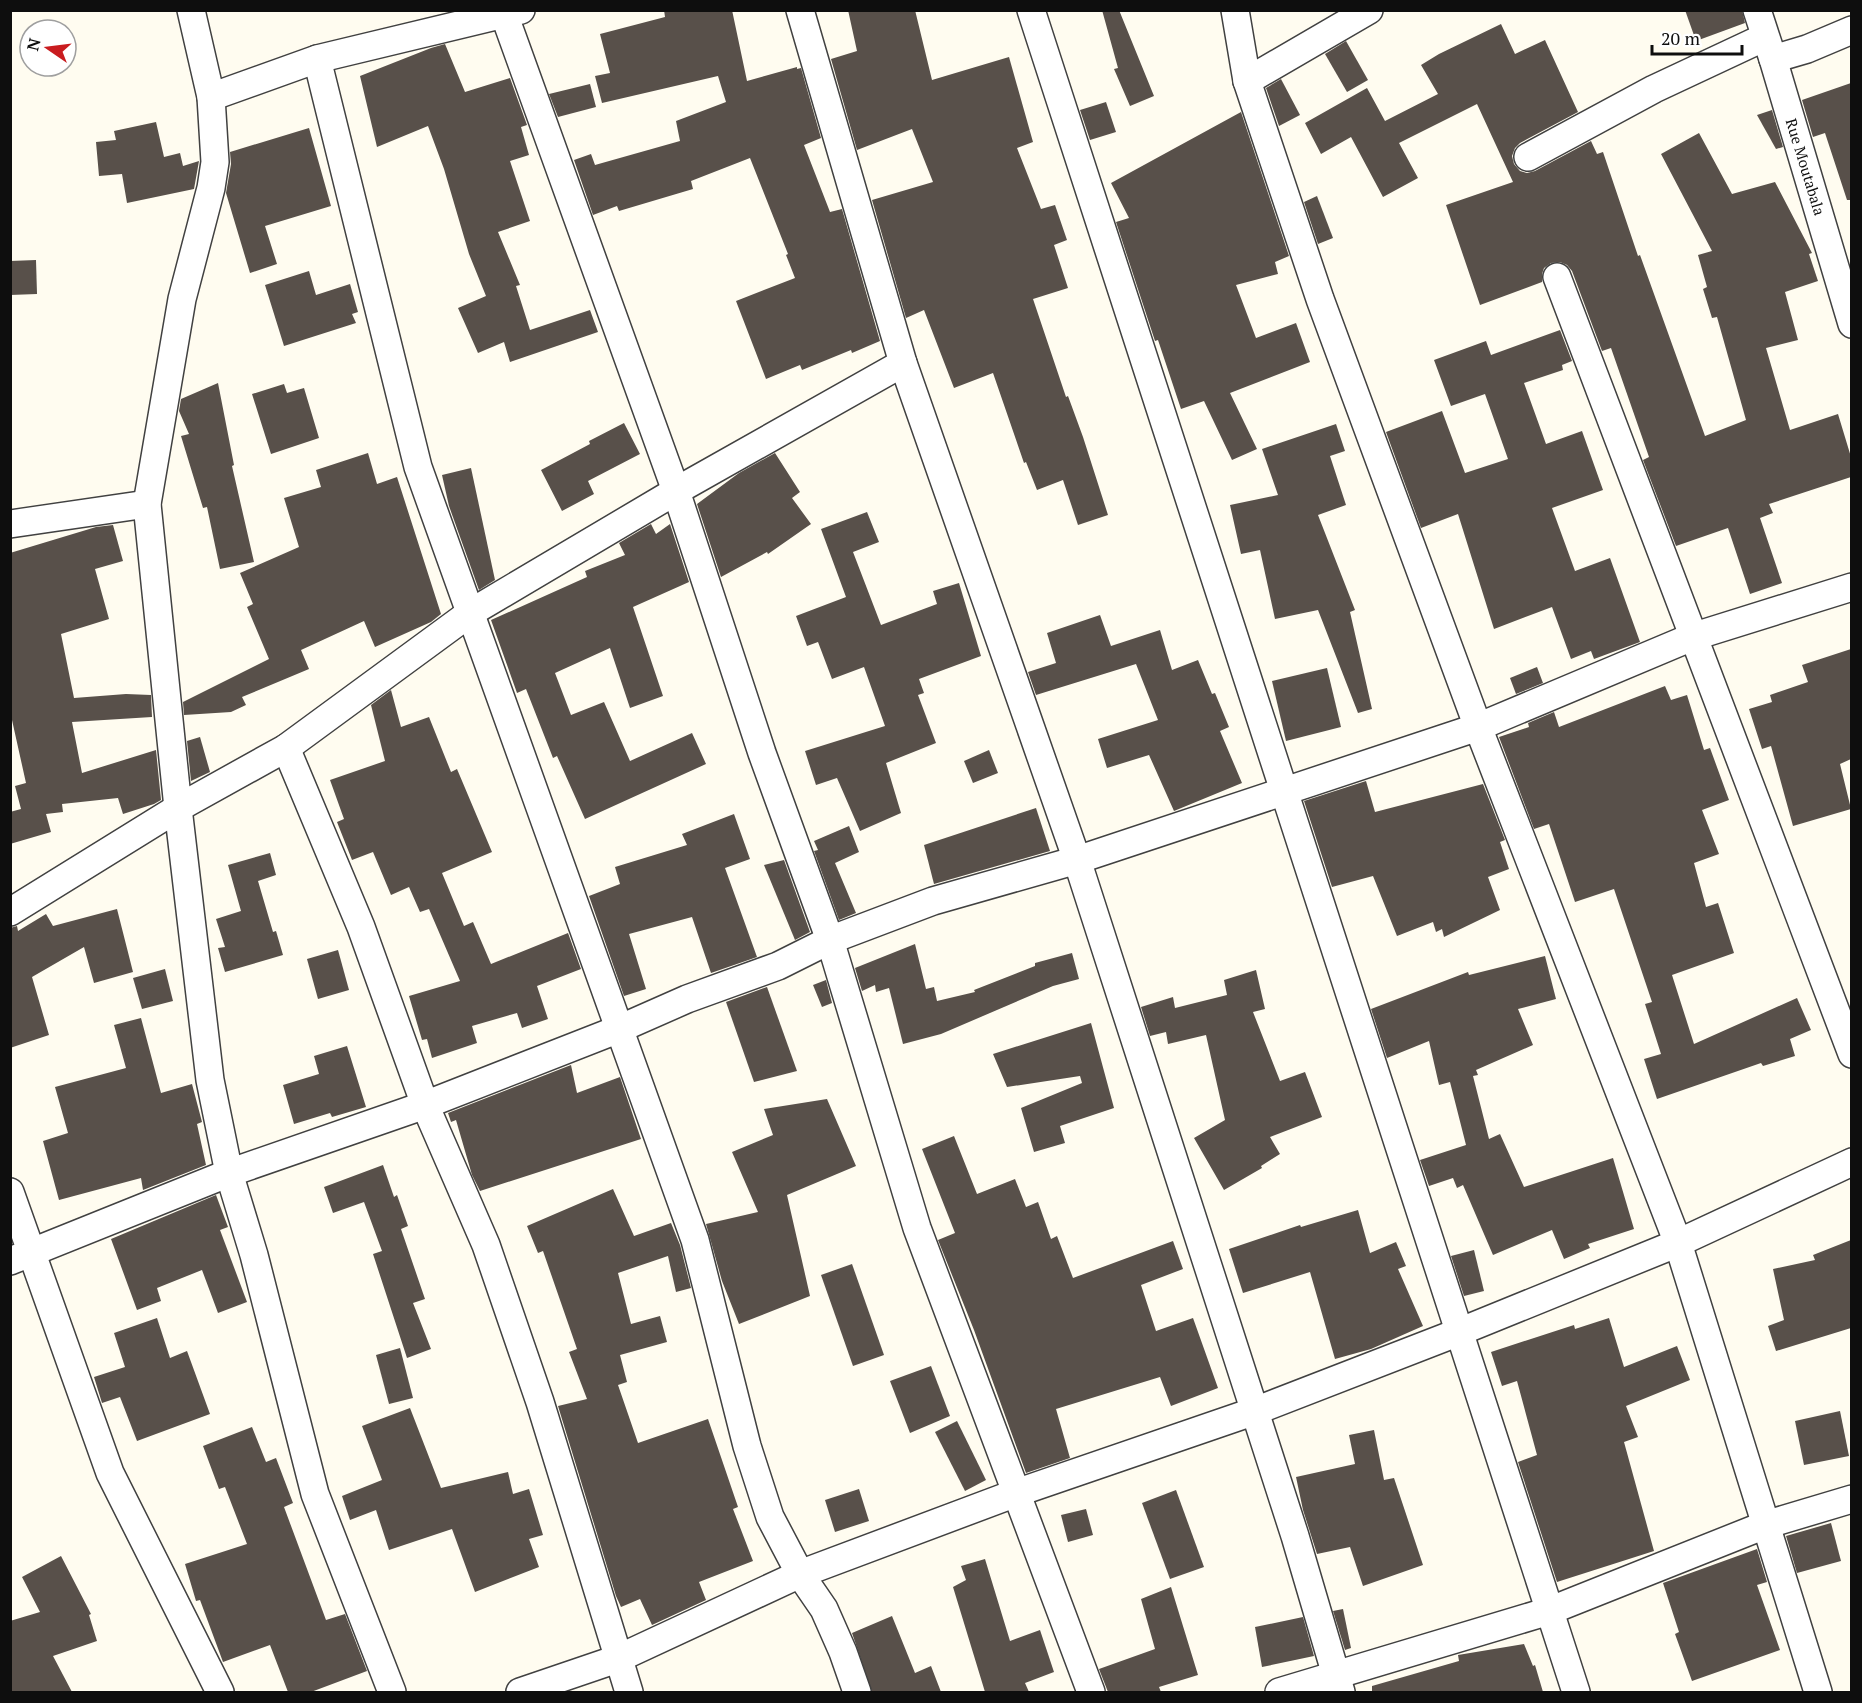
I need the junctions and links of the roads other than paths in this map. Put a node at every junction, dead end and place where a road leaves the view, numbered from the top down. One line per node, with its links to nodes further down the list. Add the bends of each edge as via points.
1 (191, 10): 13 (street)
2 (800, 10): 17 (street)
3 (1031, 10): 26 (street)
4 (1234, 10): 12 (street)
5 (1370, 10): 12 (street)
6 (1757, 10): 10 (street, Rue Moutabala)
7 (512, 12): 8 (street); 18 (street)
8 (434, 21): 11 (street)
9 (1851, 30): 10 (street, via 1807,49)
10 (1769, 48): 14 (street, via 1654,89); 16 (street, Rue Moutabala)
11 (317, 59): 13 (street); 22 (street, via 418,467)
12 (1247, 81): 24 (street, via 1320,299)
13 (211, 97): 19 (street, via 211,188 182,299)
14 (1528, 157)
15 (1557, 277): 23 (street)
16 (1851, 324)
17 (903, 363): 18 (street); 28 (street)
18 (676, 491): 22 (street); 30 (street, via 762,753)
19 (147, 504): 20 (street); 27 (street)
20 (10, 524)
21 (1851, 588): 23 (street)
22 (470, 613): 25 (street); 31 (street)
23 (1692, 637): 24 (street); 32 (street)
24 (1478, 727): 26 (street); 37 (street)
25 (286, 748): 27 (street); 33 (street, via 361,927)
26 (1284, 792): 28 (street); 39 (street)
27 (178, 808): 29 (street); 35 (street, via 210,1080)
28 (1077, 860): 30 (street, via 933,901); 40 (street)
29 (10, 912)
30 (830, 940): 31 (street, via 777,966); 41 (street, via 917,1228)
31 (619, 1029): 33 (street); 44 (street, via 695,1240 747,1446 770,1517)
32 (1851, 1054)
33 (425, 1105): 35 (street); 46 (street, via 486,1245 540,1402)
34 (1851, 1162): 37 (street)
35 (229, 1173): 38 (street); 49 (street, via 315,1494)
36 (10, 1192): 38 (street)
37 (1678, 1243): 39 (street); 43 (street)
38 (21, 1257): 48 (street, via 110,1473)
39 (1459, 1332): 40 (street); 45 (street)
40 (1255, 1411): 41 (street); 47 (street)
41 (1016, 1493): 44 (street); 53 (street)
42 (1851, 1498): 43 (street)
43 (1765, 1525): 45 (street); 56 (street)
44 (800, 1574): 46 (street); 52 (street, via 824,1609)
45 (1549, 1611): 47 (street); 55 (street)
46 (617, 1659): 50 (street); 51 (street)
47 (1339, 1684): 54 (street)
48 (220, 1692)
49 (392, 1692)
50 (520, 1692)
51 (629, 1692)
52 (857, 1692)
53 (1090, 1692)
54 (1279, 1692)
55 (1576, 1692)
56 (1818, 1692)

